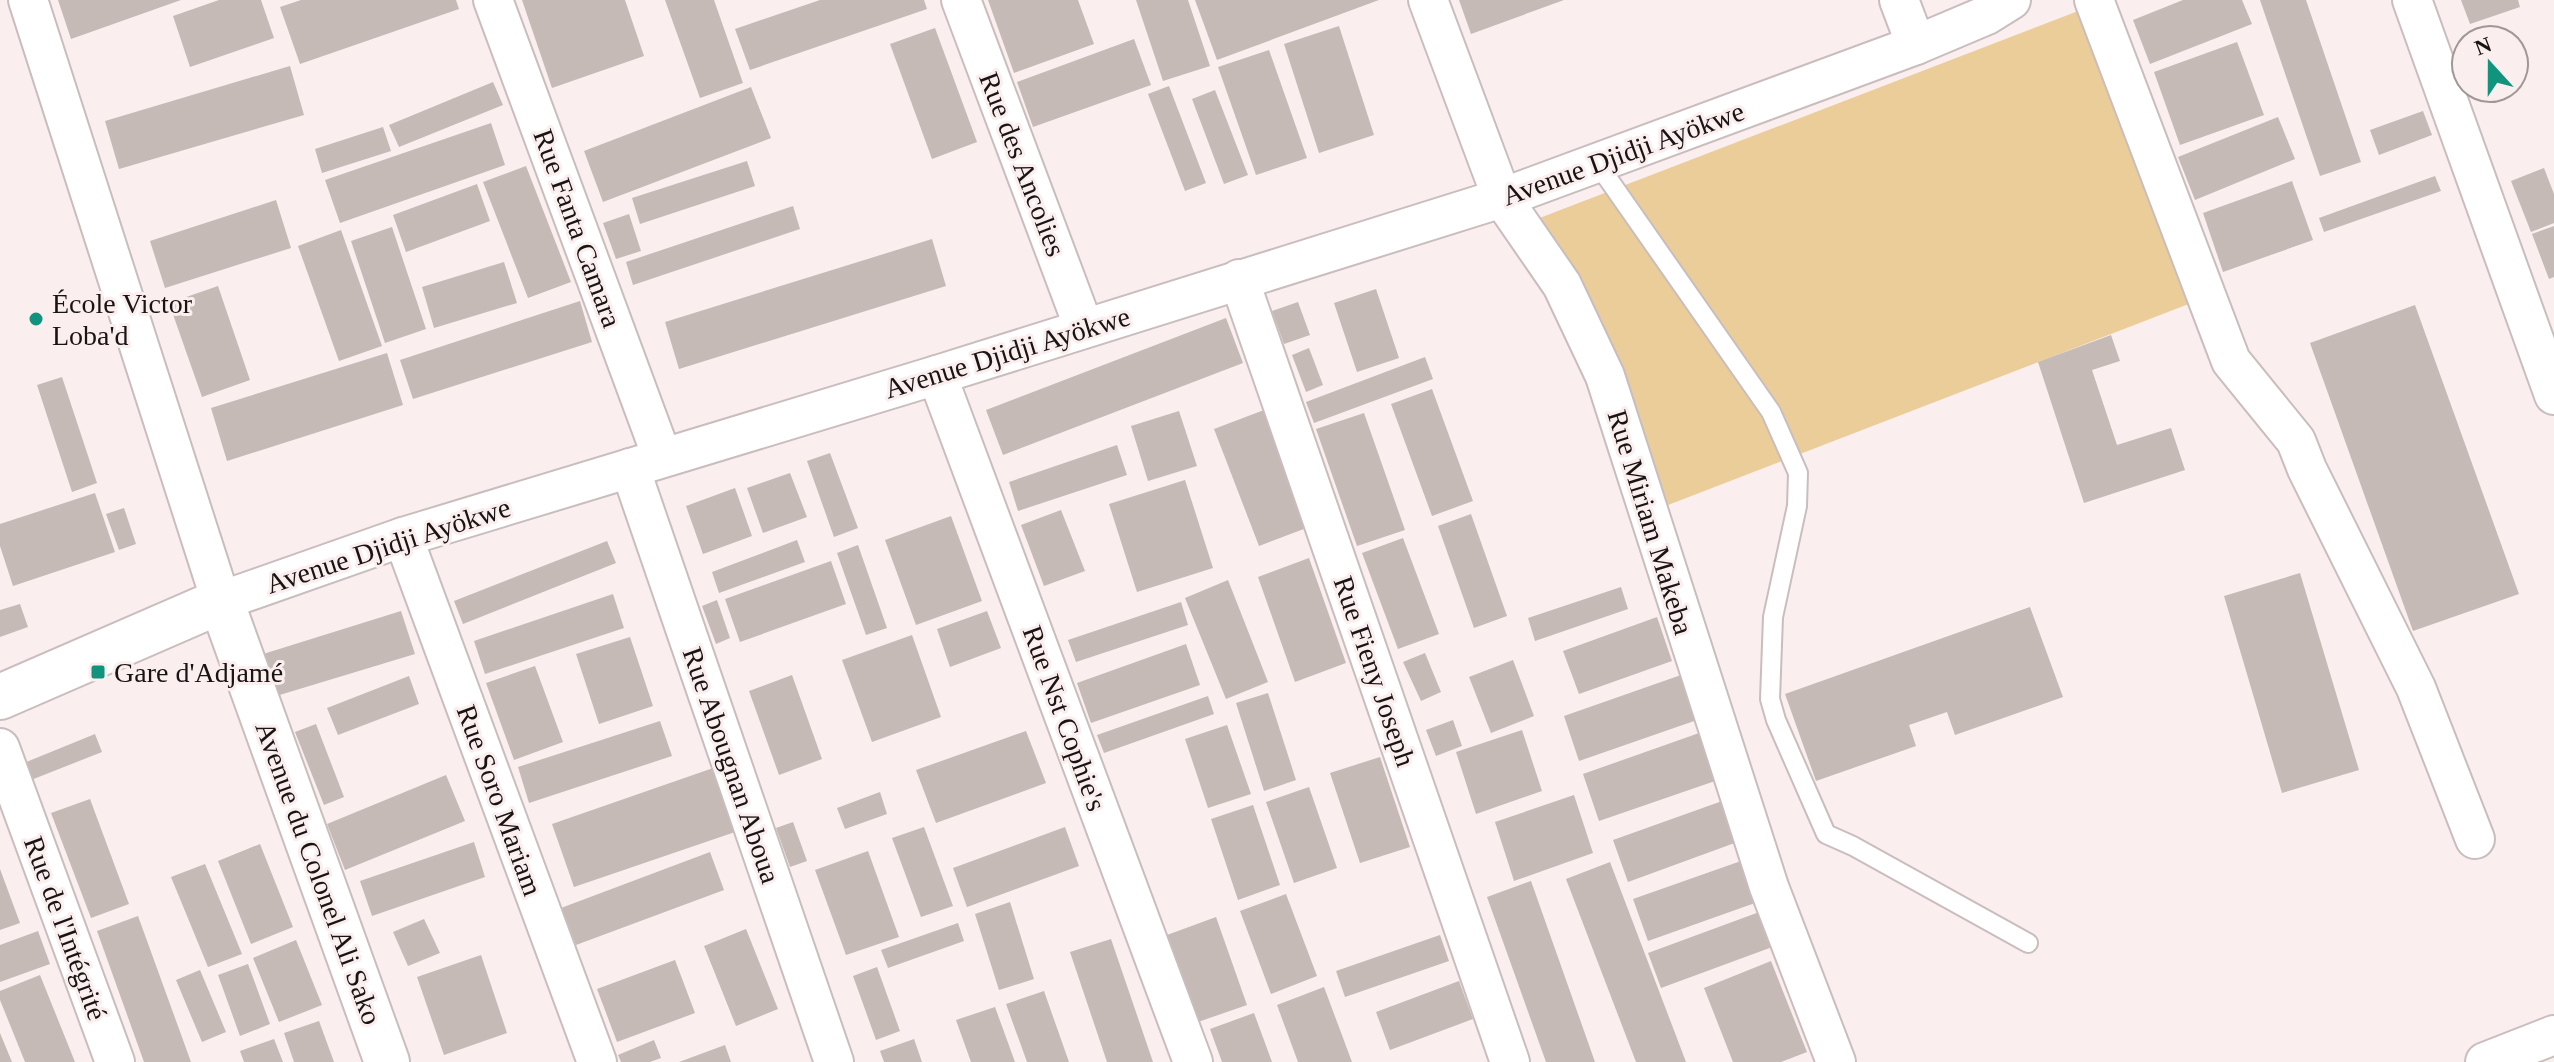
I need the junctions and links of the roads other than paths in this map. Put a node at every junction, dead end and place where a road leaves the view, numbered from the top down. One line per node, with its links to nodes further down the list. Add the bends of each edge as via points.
1 (28, 0): 18 (street, Avenue du Colonel Ali Sako)
2 (493, 0): 16 (street, Rue Fanta Camara)
3 (961, 0): 13 (street, Rue des Ancolies)
4 (1428, 0): 11 (street, Rue Miriam Makeba)
5 (1899, 0): 9 (street)
6 (2011, 0): 9 (street, Avenue Djidji Ayökwe)
7 (2094, 0): 21 (street, via 2231,361 2296,441 2416,688)
8 (2412, 0): 15 (street)
9 (1916, 45): 10 (street, Avenue Djidji Ayökwe)
10 (1597, 163): 11 (street, Avenue Djidji Ayökwe); 22 (lane, via 1771,412 1798,473 1797,506 1773,617 1770,699 1826,834)
11 (1502, 198): 12 (street, Avenue Djidji Ayökwe); 30 (street, Rue Miriam Makeba, via 1562,285 1605,376 1769,887)
12 (1239, 279): 13 (street, Avenue Djidji Ayökwe); 29 (street, Rue Fieny Joseph)
13 (1084, 328): 14 (street, Avenue Djidji Ayökwe)
14 (937, 375): 16 (street, Avenue Djidji Ayökwe); 28 (street, Rue Nst Cophie's)
15 (2554, 394)
16 (646, 462): 17 (street, Avenue Djidji Ayökwe); 27 (street, Rue Abougnan Aboua)
17 (403, 537): 18 (street, Avenue Djidji Ayökwe); 26 (street, Rue Soro Mariam)
18 (221, 601): 19 (street, Avenue Djidji Ayökwe); 25 (street, Avenue du Colonel Ali Sako)
19 (0, 697)
20 (0, 748): 24 (street, Rue de l'Intégrité)
21 (2475, 839)
22 (2028, 943)
23 (2554, 1035): 31 (street)
24 (115, 1062)
25 (387, 1062)
26 (597, 1062)
27 (834, 1062)
28 (1193, 1062)
29 (1510, 1062)
30 (1836, 1062)
31 (2485, 1062)

